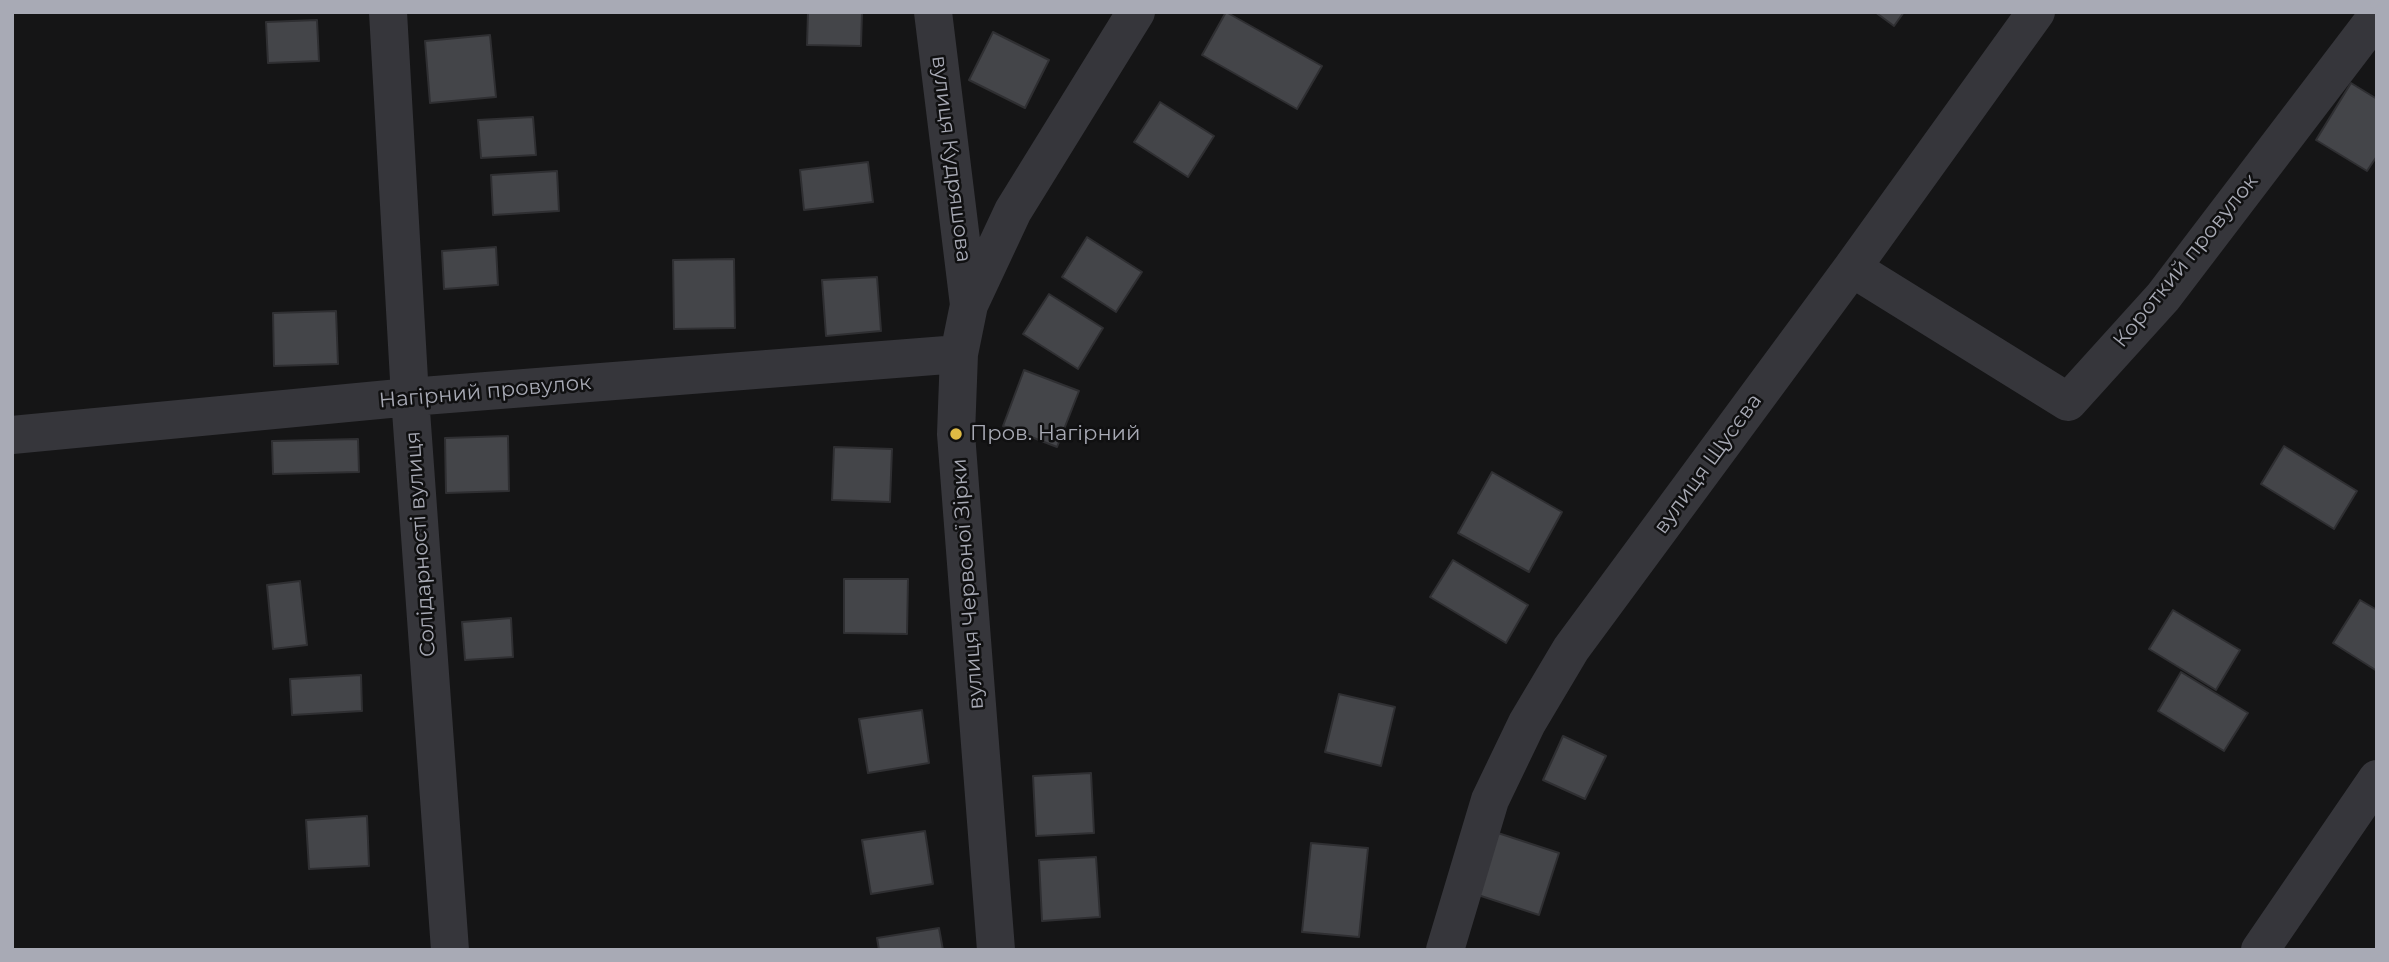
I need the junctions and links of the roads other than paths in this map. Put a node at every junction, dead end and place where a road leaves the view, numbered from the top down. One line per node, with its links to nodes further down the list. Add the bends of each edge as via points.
1 (388, 12): 9 (street, Солідарності вулиця)
2 (933, 12): 7 (street, вулиця Кудряшова)
3 (1136, 12): 7 (street, вулиця Червоної Зірки, via 1013,211)
4 (2036, 12): 6 (street, вулиця Щусєва)
5 (2377, 16): 6 (street, Короткий провулок, via 2163,297 2068,402)
6 (1852, 268): 14 (street, вулиця Щусєва, via 1571,649 1527,723 1490,800)
7 (970, 305): 8 (street, вулиця Червоної Зірки)
8 (959, 355): 9 (street, Нагірний провулок); 13 (street, вулиця Червоної Зірки, via 956,433)
9 (410, 397): 10 (street, Нагірний провулок); 12 (street, Солідарності вулиця)
10 (12, 435)
11 (2377, 779): 15 (street)
12 (450, 950)
13 (996, 950)
14 (1445, 950)
15 (2260, 950)

